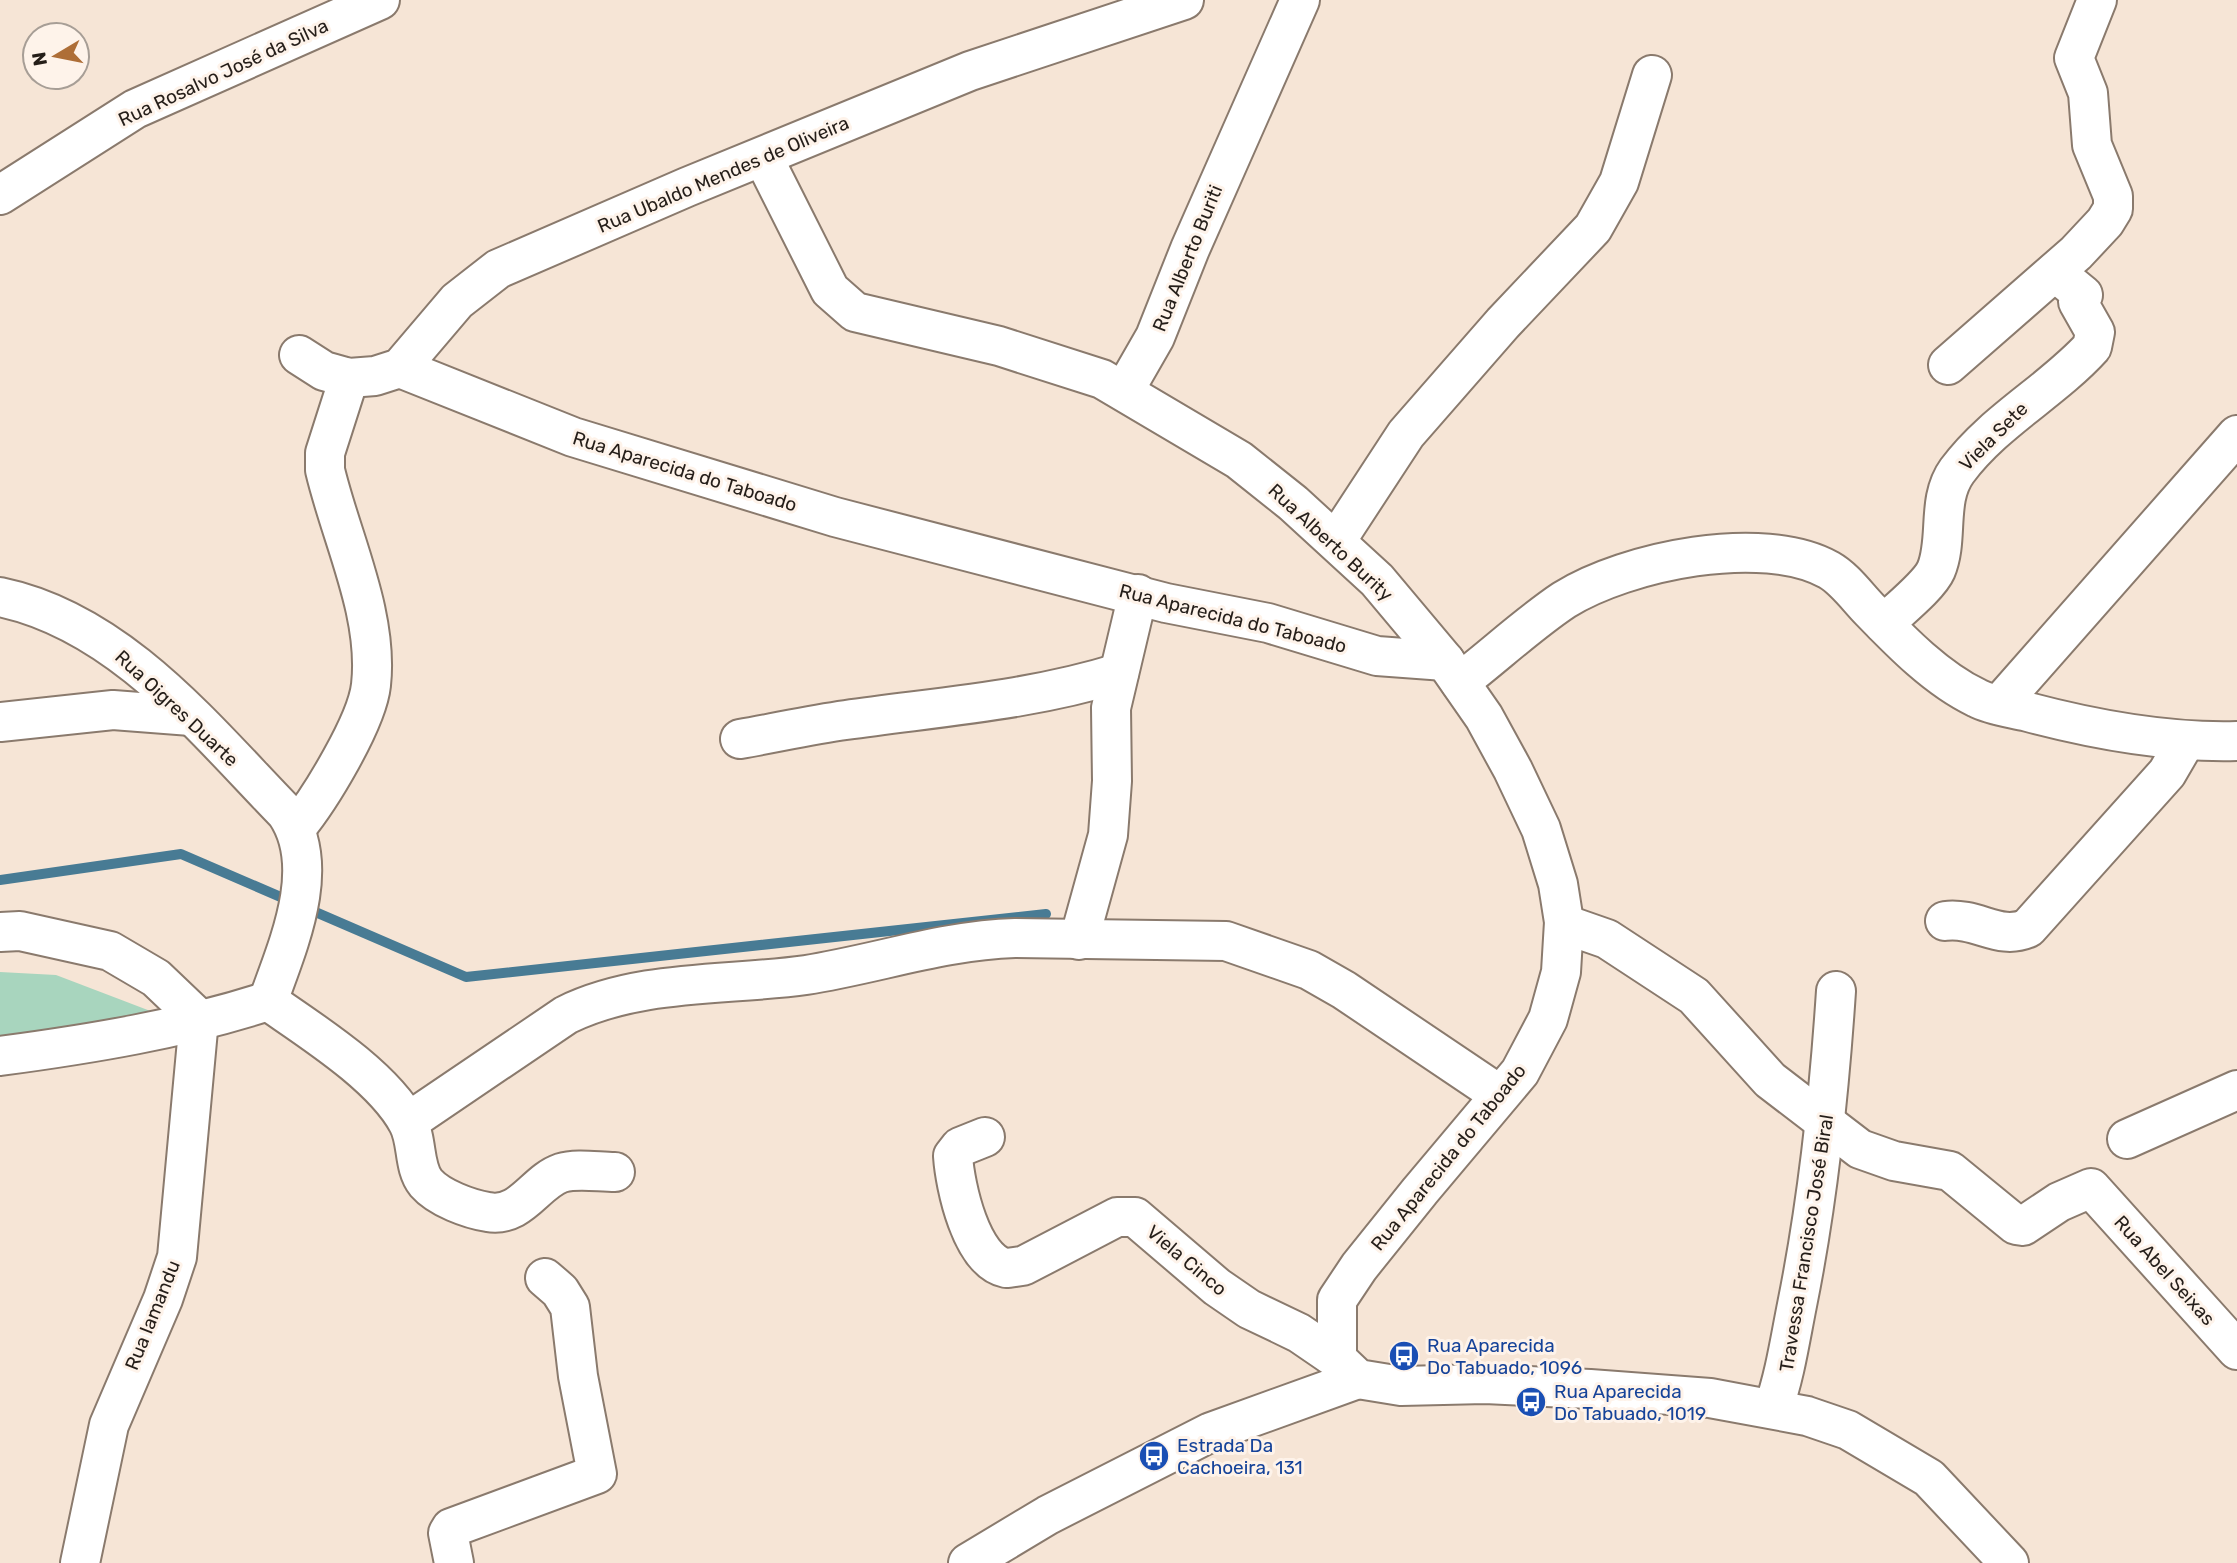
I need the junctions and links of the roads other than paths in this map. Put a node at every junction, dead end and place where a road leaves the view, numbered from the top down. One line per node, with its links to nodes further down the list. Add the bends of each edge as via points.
1 (1184, 0): 6 (street, Rua Ubaldo Mendes de Oliveira, via 970,71)
2 (1300, 0): 13 (street, Rua Alberto Buriti, via 1155,337)
3 (2097, 0): 8 (street, via 2074,58 2088,93 2092,145 2115,202 2105,222)
4 (368, 2): 7 (street, Rua Rosalvo José da Silva, via 135,109)
5 (1652, 75): 15 (street, via 1619,182 1593,228 1406,434)
6 (762, 157): 11 (street, Rua Ubaldo Mendes de Oliveira, via 498,269 457,301); 13 (street, via 830,290 855,312 1061,363)
7 (0, 195)
8 (2055, 272): 10 (street); 18 (street, Viela Sete, via 2083,295 2078,302 2095,332 2092,347 1993,432 1956,473 1944,504 1936,572)
9 (299, 355): 12 (street, via 324,371)
10 (1948, 365)
11 (400, 368): 12 (street); 16 (street, Rua Aparecida do Taboado, via 573,437 680,472 835,517)
12 (349, 378): 27 (street, via 326,453 326,470 357,573 371,650 371,686 336,770)
13 (1124, 391): 15 (street, Rua Alberto Burity, via 1239,460)
14 (2237, 435): 21 (street)
15 (1336, 541): 19 (street, Rua Alberto Burity, via 1377,580)
16 (1138, 594): 19 (street, Rua Aparecida do Taboado); 20 (street)
17 (0, 597): 22 (street, Rua Oigres Duarte, via 77,625 127,658)
18 (1884, 625): 19 (street, via 1831,571 1804,560 1743,552 1684,558 1599,582); 21 (street, via 1947,681 1979,700)
19 (1452, 672): 29 (street, Rua Aparecida do Taboado, via 1502,749 1541,830 1558,884)
20 (1118, 673): 24 (street, via 973,705 845,720); 31 (street, via 1111,708 1108,835)
21 (1999, 705): 26 (street)
22 (191, 716): 23 (street, via 113,710); 27 (street, Rua Oigres Duarte)
23 (0, 722)
24 (740, 739)
25 (2237, 741): 26 (street)
26 (2185, 743): 28 (street, via 2167,773 2028,928 2010,935 1968,921)
27 (296, 828): 33 (street, via 303,862 299,892 289,941)
28 (1945, 921)
29 (1564, 924): 37 (street, Rua Aparecida do Taboado, via 1561,972 1548,1019 1520,1072); 39 (street, via 1614,943 1694,996 1769,1080)
30 (0, 932): 34 (street, via 20,931 110,951 156,978)
31 (1079, 940): 37 (street, via 1212,939 1274,957 1344,990); 38 (street, via 983,939 805,975 700,984 592,1002)
32 (1836, 991): 39 (street, Travessa Francisco José Biral)
33 (268, 1001): 34 (street); 38 (street, via 348,1057)
34 (199, 1019): 35 (street); 47 (street, Rua Iamandu, via 177,1257 108,1425)
35 (0, 1056)
36 (2237, 1090): 40 (street)
37 (1500, 1095): 45 (street, Rua Aparecida do Taboado, via 1337,1300)
38 (408, 1122): 42 (street, via 427,1184 439,1194 489,1213 516,1207 560,1174)
39 (1825, 1123): 44 (street, Rua Abel Seixas, via 1860,1149 1894,1161 1950,1171 2016,1225 2091,1188); 46 (street, Travessa Francisco José Biral, via 1806,1266)
40 (2127, 1139)
41 (973, 1142): 45 (street, Viela Cinco, via 953,1156 963,1210 988,1257 1006,1268 1023,1266 1117,1217 1135,1217 1217,1287 1249,1309 1299,1333)
42 (615, 1172)
43 (545, 1278): 48 (street, via 570,1307 597,1474 451,1528)
44 (2237, 1350)
45 (1348, 1369): 46 (street, via 1401,1386 1590,1389 1710,1398); 49 (street, via 1048,1515)
46 (1773, 1409): 50 (street, via 1847,1430 1929,1478)
47 (80, 1563)
48 (454, 1563)
49 (968, 1563)
50 (2009, 1563)

